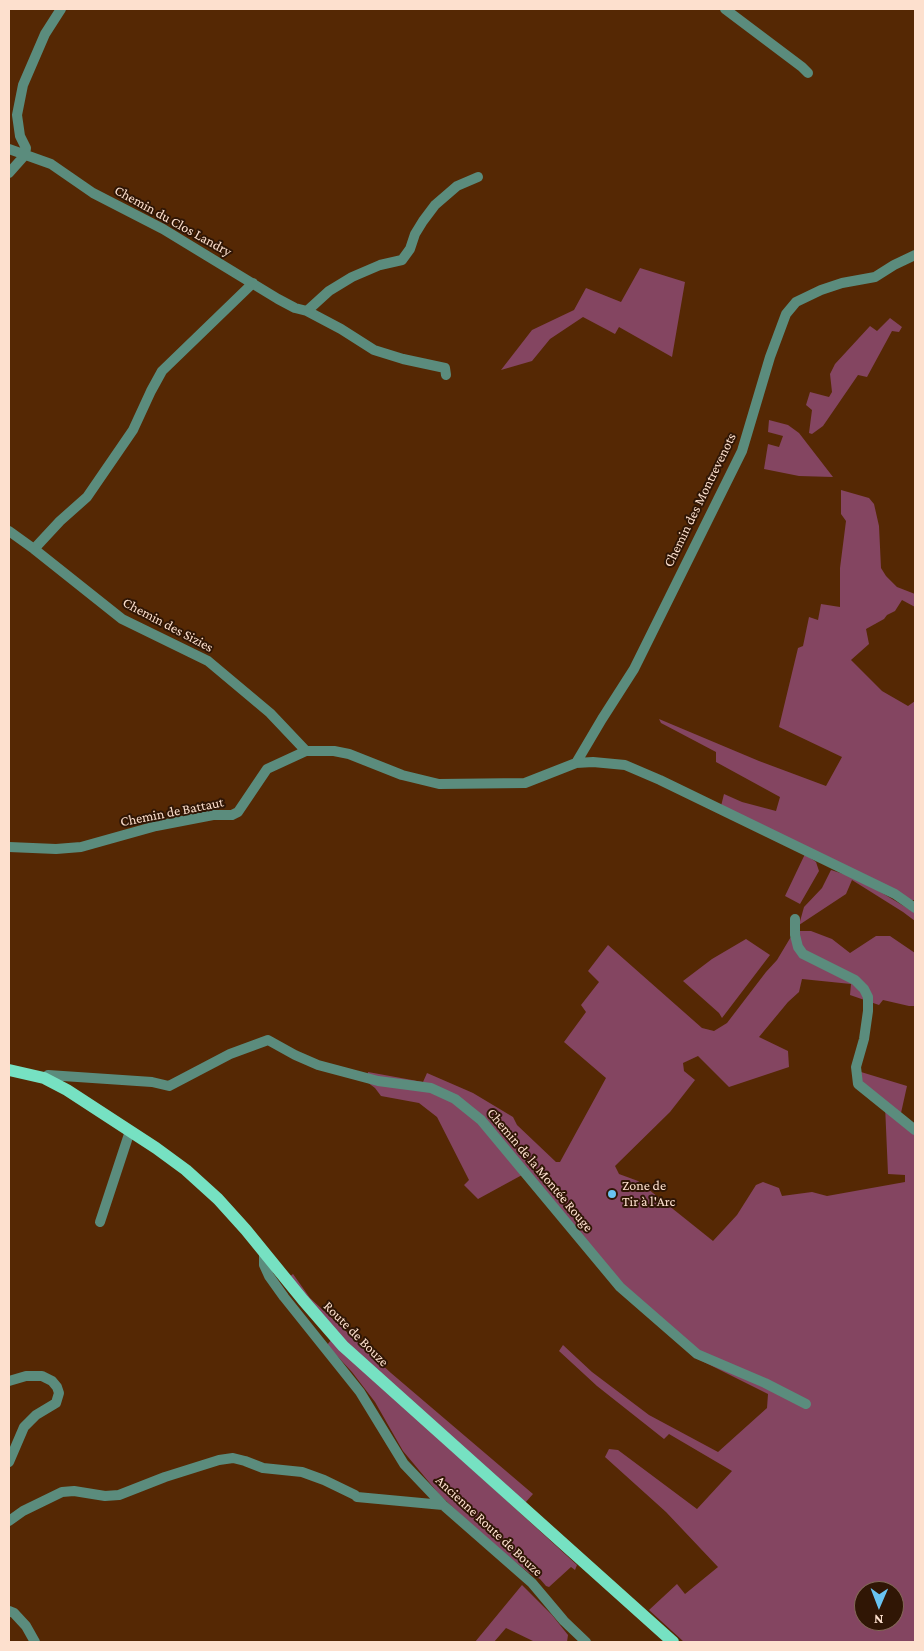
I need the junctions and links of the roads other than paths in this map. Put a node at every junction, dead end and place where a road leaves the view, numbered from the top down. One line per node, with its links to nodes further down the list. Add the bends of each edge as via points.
1 (61, 9): 5 (street, via 45,34 23,85 17,115)
2 (725, 9): 3 (street)
3 (808, 74)
4 (9, 149): 5 (street, Chemin du Clos Landry)
5 (26, 156): 6 (street); 9 (street, Chemin du Clos Landry, via 51,164 93,193 163,229)
6 (9, 173)
7 (478, 176): 10 (street, via 457,186 435,205 402,260 352,277 329,291)
8 (915, 255): 15 (street, Chemin des Montrevenots, via 875,277 821,290 796,302 786,314 742,451 634,668)
9 (253, 283): 10 (street, Chemin du Clos Landry, via 295,308); 13 (street, via 162,371 133,430 87,497)
10 (307, 311): 11 (street, Chemin du Clos Landry, via 374,350 445,368)
11 (446, 375)
12 (9, 531): 13 (street, Chemin des Sizies)
13 (34, 549): 14 (street, Chemin des Sizies, via 122,619 208,661 270,713)
14 (306, 751): 15 (street, Chemin de Battaut, via 349,754 402,775 439,784 525,783); 16 (street, Chemin de Battaut, via 267,769 238,812 232,815 212,815 156,826 81,847)
15 (576, 763): 17 (street, via 625,765 895,894)
16 (9, 847)
17 (915, 908)
18 (795, 919): 21 (street, via 794,935 803,954 855,980 868,998 864,1039 856,1068 858,1084)
19 (9, 1070): 20 (main road, Route de Bouze)
20 (44, 1078): 22 (main road, Route de Bouze); 26 (street, Chemin de la Montée Rouge, via 48,1075 169,1086 230,1054 268,1040 318,1065 378,1081 431,1088 455,1099 481,1120 620,1287 697,1354)
21 (915, 1130)
22 (130, 1131): 23 (street); 24 (main road, Route de Bouze, via 193,1176 218,1199)
23 (100, 1222)
24 (264, 1252): 28 (street, Ancienne Route de Bouze, via 264,1265 279,1290 360,1392 404,1464); 33 (main road, Route de Bouze, via 343,1346)
25 (9, 1381): 27 (street, via 42,1376 52,1381 59,1394 56,1403 24,1427)
26 (806, 1404)
27 (9, 1462)
28 (443, 1505): 29 (street, via 356,1497 302,1472 263,1468 233,1458 165,1477 119,1495 62,1492); 32 (street, Ancienne Route de Bouze, via 532,1584)
29 (9, 1521)
30 (9, 1611): 31 (street, via 26,1626)
31 (35, 1642)
32 (586, 1642)
33 (673, 1642)

